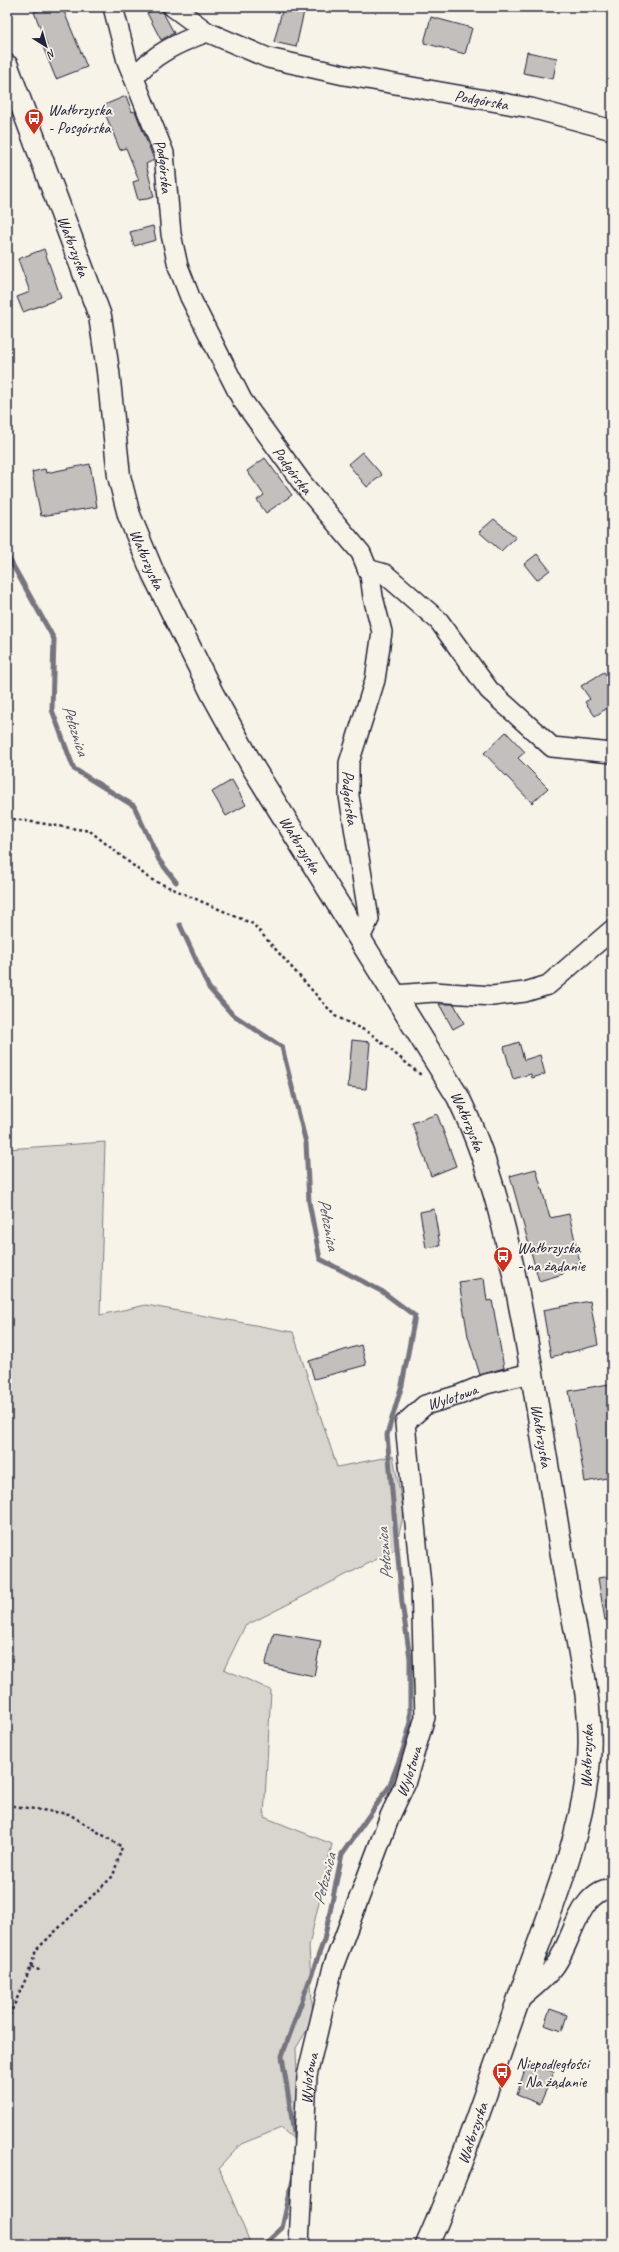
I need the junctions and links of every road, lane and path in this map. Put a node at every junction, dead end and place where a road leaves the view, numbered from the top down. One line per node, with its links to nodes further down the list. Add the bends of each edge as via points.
1 (112, 7): 5 (street, Podgórska)
2 (173, 7): 3 (street, Podgórska)
3 (207, 32): 5 (street, via 168,49 144,65); 6 (street, Podgórska, via 268,58 531,108)
4 (7, 66): 11 (main road, Wałbrzyska, via 100,316 118,476 129,515 152,573 212,693 254,769)
5 (134, 78): 7 (street, Podgórska, via 164,154 171,234 178,266 190,297 242,400 303,484 361,554)
6 (612, 130)
7 (367, 569): 8 (street, via 385,574 439,621 489,690 552,746); 11 (street, Podgórska, via 382,632 375,680 349,763 349,796 369,919)
8 (612, 753)
9 (7, 818): 13 (path, via 90,831 150,879 253,924 335,1016 370,1033)
10 (612, 930): 12 (street, via 548,985 525,992 492,996 434,992)
11 (360, 938): 12 (main road, Wałbrzyska)
12 (395, 995): 14 (main road, Wałbrzyska, via 458,1097 480,1144 503,1224)
13 (427, 1081)
14 (532, 1373): 19 (main road, Wałbrzyska, via 579,1648 587,1710 589,1767 574,1837); 21 (street, Wylotowa, via 486,1384 425,1405 405,1423 421,1585 425,1717 405,1784 390,1816 333,1968 307,2076)
15 (7, 1805): 17 (path, via 69,1814 122,1847 113,1876 36,1950)
16 (612, 1888): 19 (street, via 597,1892 583,1907 554,1967)
17 (31, 1967): 18 (path); 20 (path)
18 (42, 1971)
19 (518, 2001): 22 (main road, Wałbrzyska, via 454,2184)
20 (7, 2021)
21 (299, 2245)
22 (427, 2245)

